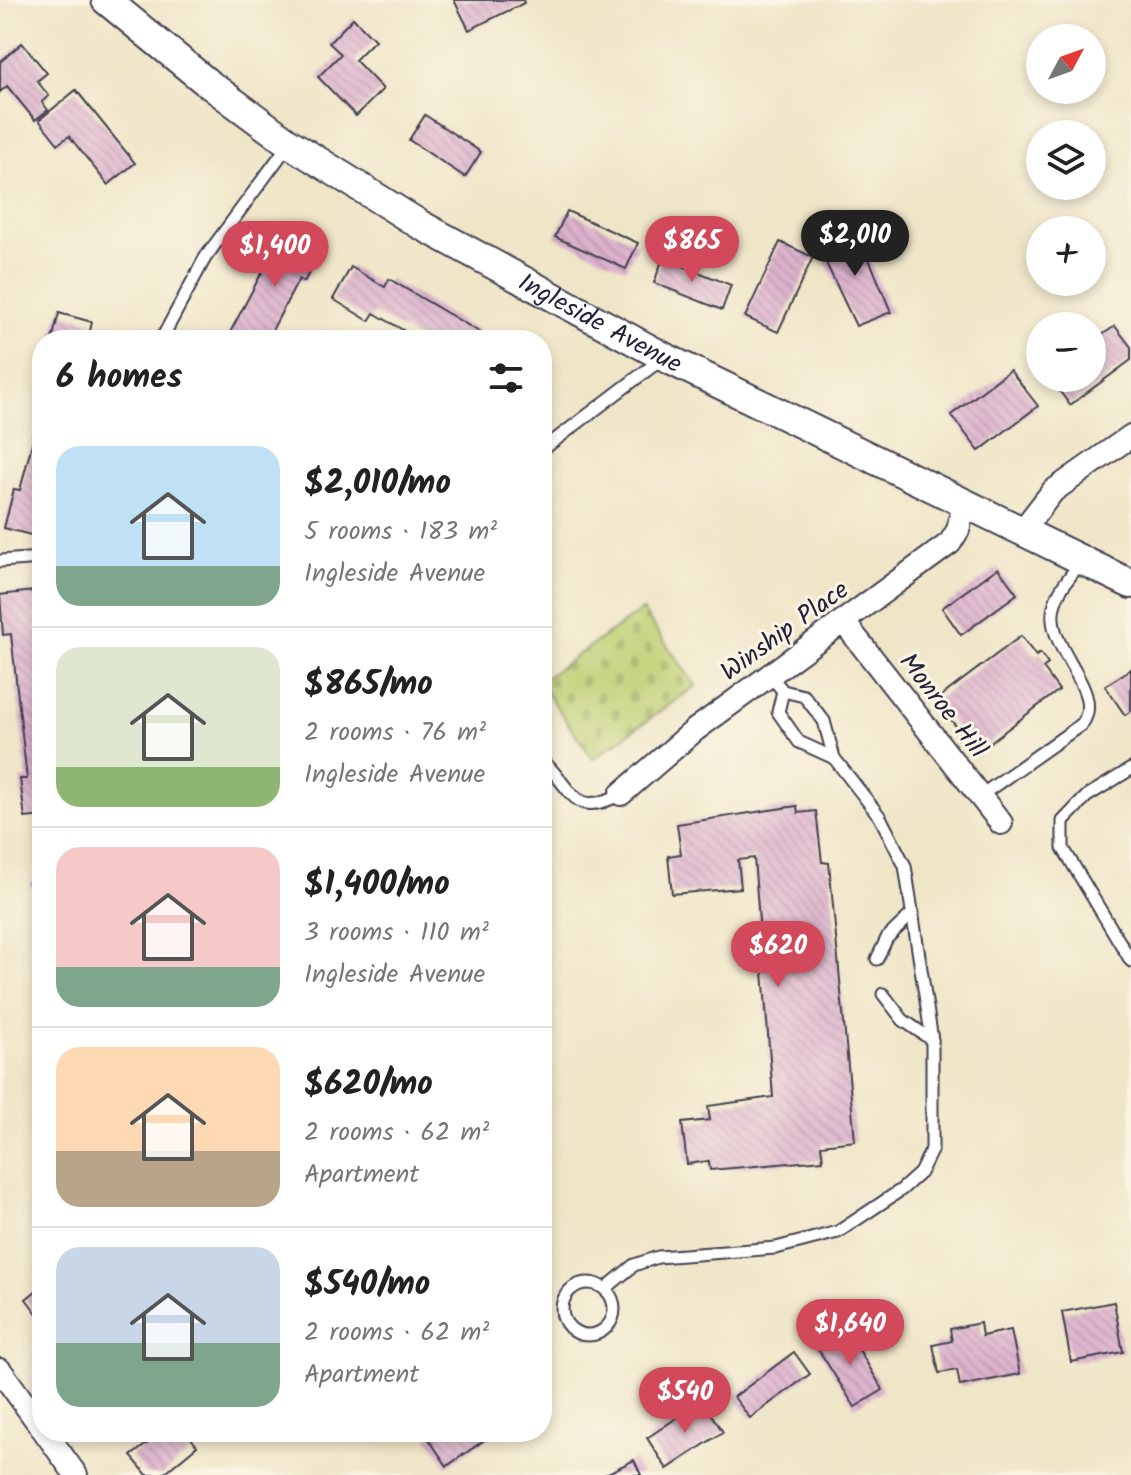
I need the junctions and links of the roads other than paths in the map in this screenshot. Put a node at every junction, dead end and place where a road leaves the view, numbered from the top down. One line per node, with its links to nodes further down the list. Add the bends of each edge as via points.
1 (106, 0): 2 (street, Ingleside Avenue)
2 (289, 143): 3 (lane, via 205,258); 4 (street, Ingleside Avenue, via 419,224)
3 (166, 330)
4 (664, 357): 6 (lane); 7 (street, Ingleside Avenue)
5 (1131, 436): 8 (street, via 1053,491)
6 (552, 442)
7 (964, 503): 8 (street, Ingleside Avenue); 13 (street, Winship Place, via 950,543)
8 (1022, 531): 10 (street, Ingleside Avenue)
9 (32, 559): 11 (lane)
10 (1082, 560): 12 (street, Ingleside Avenue); 19 (lane, via 1053,606 1063,653 1091,704 1082,724)
11 (0, 561)
12 (1131, 584)
13 (843, 621): 14 (street, Winship Place); 19 (street, Monroe Hill)
14 (776, 683): 15 (lane, via 804,696 824,721); 15 (lane, via 778,712 799,742); 18 (street, Winship Place, via 695,730)
15 (834, 758): 21 (lane, via 880,817 905,866)
16 (1131, 769): 23 (lane, via 1087,796 1063,821 1063,848)
17 (552, 772): 18 (lane, via 576,801 592,805)
18 (621, 794)
19 (980, 796): 20 (street, Monroe Hill)
20 (1001, 823)
21 (913, 913): 22 (lane, via 887,938); 25 (lane)
22 (877, 959)
23 (1131, 961)
24 (883, 994): 25 (lane, via 903,1020)
25 (932, 1040): 26 (lane, via 932,1149 920,1173 883,1205 838,1232 776,1248 658,1257 634,1265)
26 (605, 1289): 26 (lane, via 581,1284 566,1293 561,1309 566,1326 590,1336 611,1322 614,1305)
27 (0, 1370): 28 (street)
28 (32, 1415)
29 (52, 1442): 30 (street)
30 (76, 1475)

